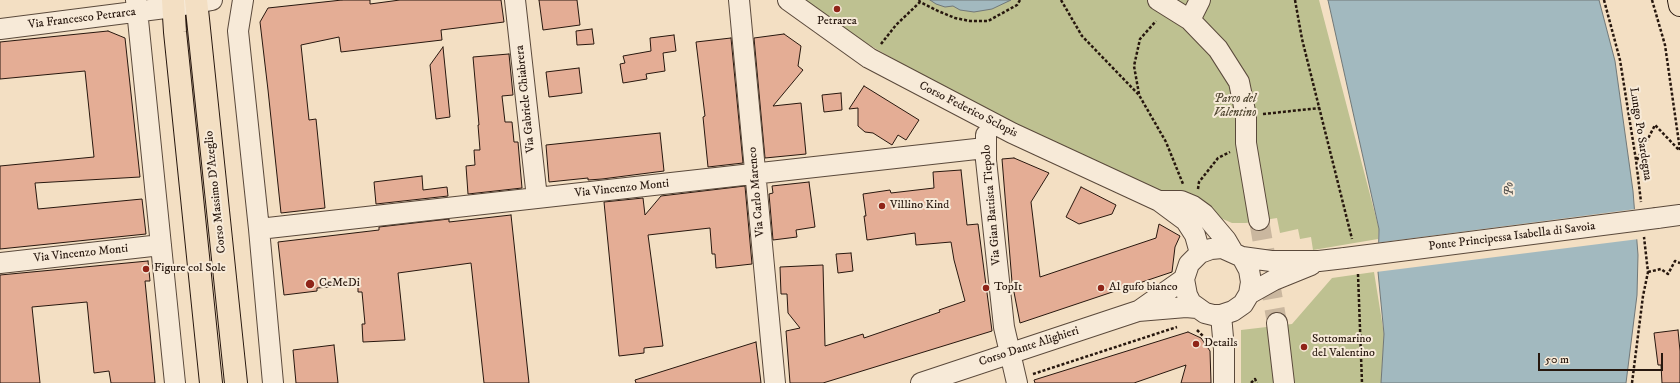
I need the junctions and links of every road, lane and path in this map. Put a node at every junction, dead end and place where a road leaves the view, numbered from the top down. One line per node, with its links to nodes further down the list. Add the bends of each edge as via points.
1 (243, 0): 37 (street, via 238,31)
2 (515, 0): 31 (street, Via Gabriele Chiabrera)
3 (739, 0): 30 (street, Via Carlo Marenco)
4 (788, 0): 21 (street, Corso Federico Sclopis)
5 (1020, 0): 14 (path, via 1017,5 988,21 955,18)
6 (1061, 0): 22 (path, via 1082,36)
7 (1158, 0): 19 (street)
8 (1200, 0): 19 (street)
9 (1295, 0): 23 (path)
10 (1604, 0): 29 (path, Lungo Po Sardegna, via 1620,60)
11 (1652, 0): 28 (path, via 1666,45)
12 (1679, 0): 16 (main road)
13 (201, 1): 15 (street, Via Francesco Petrarca); 60 (main road, Corso Massimo D'Azeglio)
14 (919, 1): 21 (path)
15 (173, 4): 17 (street, Via Francesco Petrarca); 59 (main road, Corso Massimo D'Azeglio)
16 (1680, 5)
17 (136, 6): 20 (street, Via Francesco Petrarca); 39 (street)
18 (1157, 20): 22 (path, via 1140,39 1134,66)
19 (1190, 20): 24 (street, via 1218,49 1238,82)
20 (0, 29)
21 (869, 58): 25 (street, Corso Federico Sclopis)
22 (1139, 95): 34 (path, via 1166,142)
23 (1320, 108): 24 (path); 42 (path)
24 (1246, 116): 26 (street)
25 (988, 121): 27 (street, Via Gian Battista Tiepolo); 32 (street, Corso Federico Sclopis)
26 (1246, 143): 34 (path, via 1218,158 1199,182); 36 (street)
27 (985, 148): 30 (street, Via Vincenzo Monti); 56 (street, Via Gian Battista Tiepolo)
28 (1680, 150): 29 (path, via 1654,124)
29 (1636, 160): 33 (path, Lungo Po Sardegna)
30 (756, 174): 31 (street, Via Vincenzo Monti); 62 (street, Via Carlo Marenco)
31 (536, 198): 37 (street, Via Vincenzo Monti)
32 (1159, 201): 34 (street, Corso Federico Sclopis, via 1181,201); 40 (street, Corso Federico Sclopis, via 1186,221 1195,235)
33 (1641, 205)
34 (1193, 206): 41 (street, Corso Federico Sclopis, via 1204,214)
35 (1680, 215): 42 (street, Ponte Principessa Isabella di Savoia, bridge)
36 (1259, 220)
37 (259, 229): 61 (street)
38 (1644, 235): 46 (path)
39 (161, 246): 44 (street, Via Vincenzo Monti); 58 (street)
40 (1200, 253): 41 (street, via 1222,248); 47 (street, via 1189,264)
41 (1237, 254): 43 (street, via 1271,261); 48 (street, via 1249,270)
42 (1352, 258): 43 (street); 68 (path)
43 (1319, 262): 48 (street, via 1274,280)
44 (0, 263)
45 (1680, 263): 46 (path, via 1675,261 1668,274 1661,269)
46 (1648, 272): 69 (path)
47 (1184, 279): 49 (street, via 1187,296); 50 (street, Corso Dante Alighieri)
48 (1249, 294): 51 (street, via 1243,304)
49 (1198, 308): 50 (street, Corso Dante Alighieri); 51 (street, via 1205,313)
50 (1138, 311): 56 (street, Corso Dante Alighieri)
51 (1221, 315): 64 (street)
52 (1277, 323): 67 (street)
53 (1183, 325): 57 (path)
54 (1194, 328): 55 (path)
55 (1207, 341)
56 (1009, 354): 57 (street, Via Gian Battista Tiepolo); 63 (street, Corso Dante Alighieri)
57 (1017, 381)
58 (175, 383)
59 (211, 383)
60 (236, 383)
61 (273, 383)
62 (775, 383)
63 (921, 383)
64 (1224, 383)
65 (1251, 383): 66 (path, via 1255,379)
66 (1257, 383)
67 (1284, 383)
68 (1362, 383)
69 (1632, 383)

